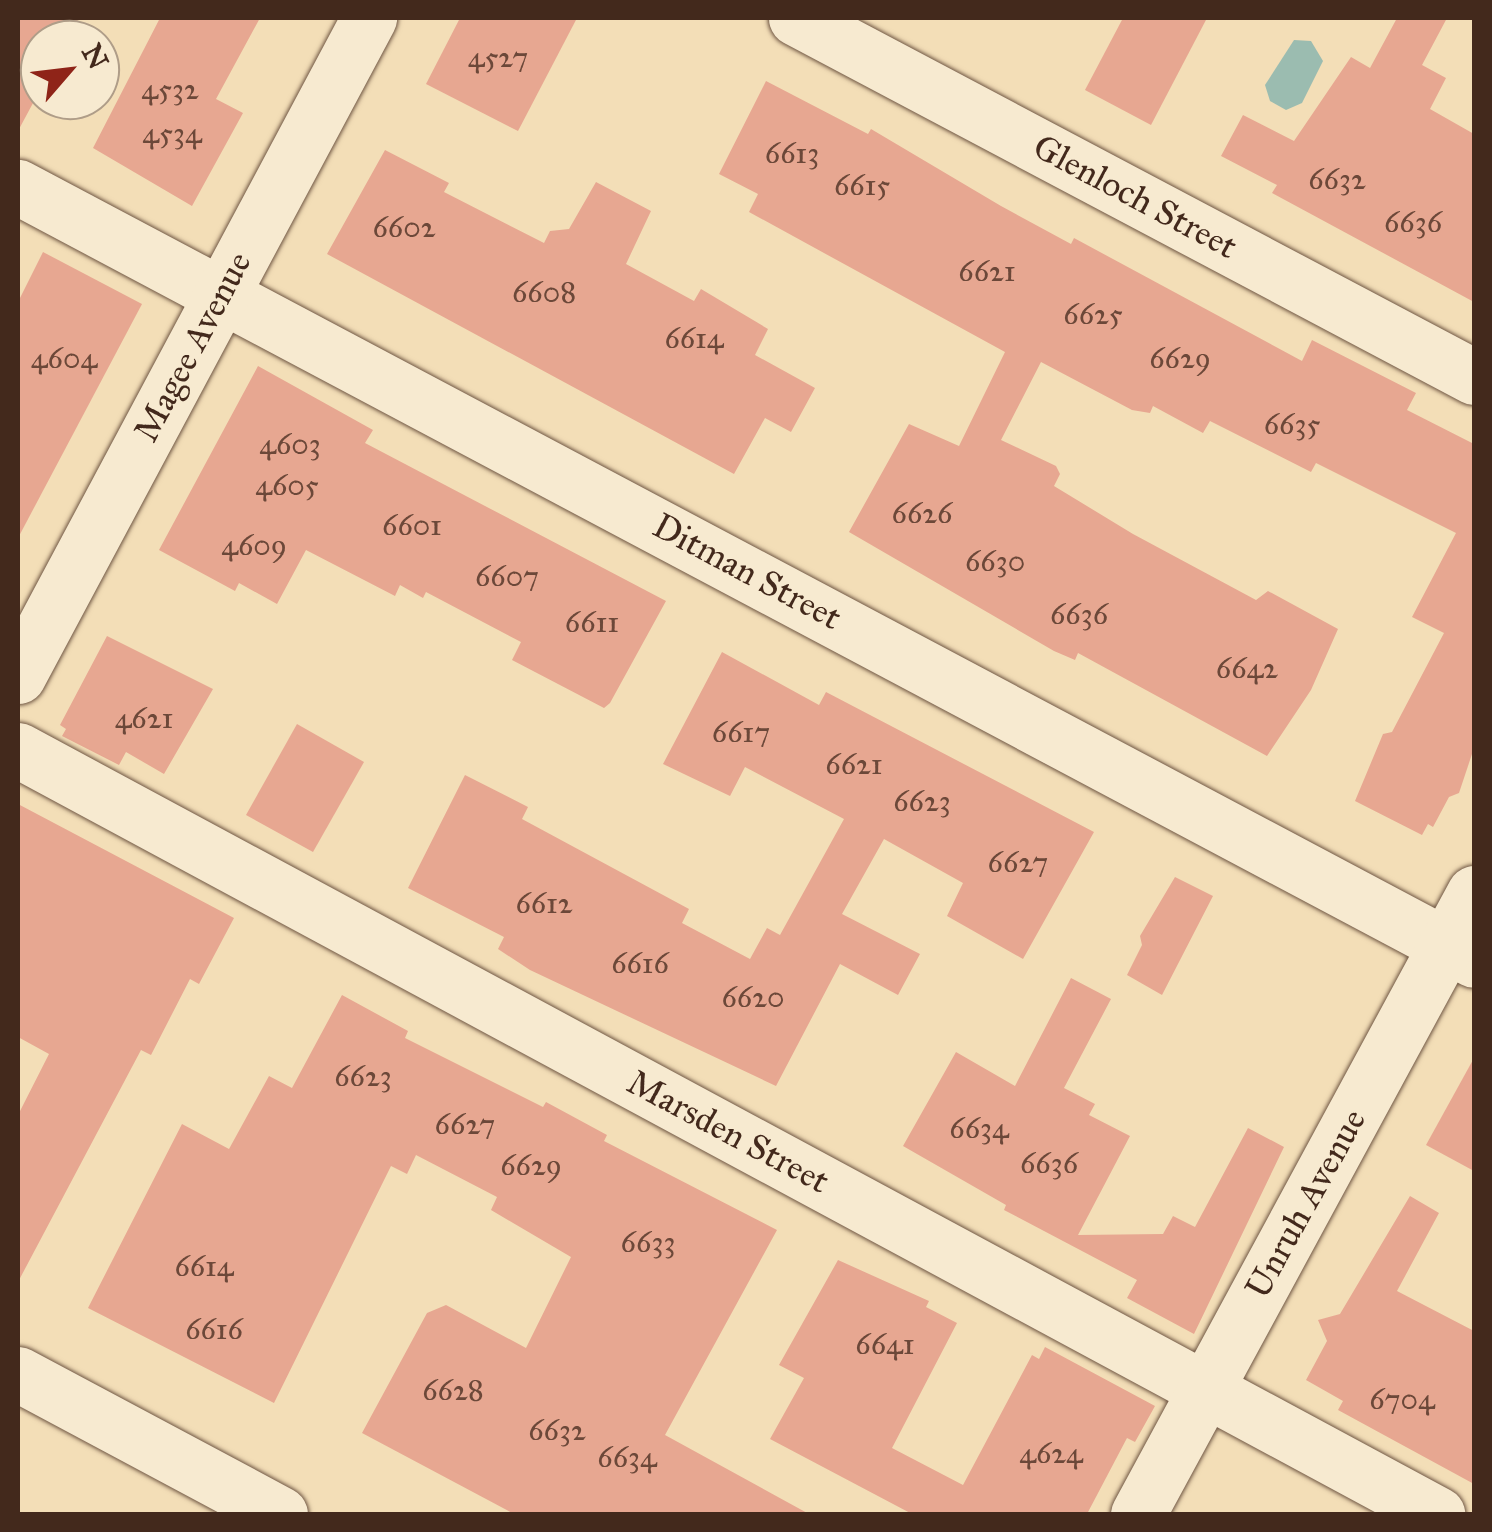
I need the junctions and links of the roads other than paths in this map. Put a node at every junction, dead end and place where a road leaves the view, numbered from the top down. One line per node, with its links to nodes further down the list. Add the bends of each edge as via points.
1 (368, 18): 4 (street, Magee Avenue)
2 (796, 18): 5 (street, Glenloch Street)
3 (18, 187): 4 (street, Ditman Street)
4 (220, 296): 6 (street, Magee Avenue); 9 (street, Ditman Street)
5 (1474, 376)
6 (18, 676)
7 (18, 750): 11 (street, Marsden Street)
8 (1474, 893): 9 (street, Unruh Avenue)
9 (1460, 952): 11 (street, Unruh Avenue)
10 (18, 1374): 12 (street)
11 (1206, 1385): 13 (street, Unruh Avenue); 14 (street, Marsden Street, via 1249,1415)
12 (280, 1514)
13 (1138, 1514)
14 (1437, 1514)

